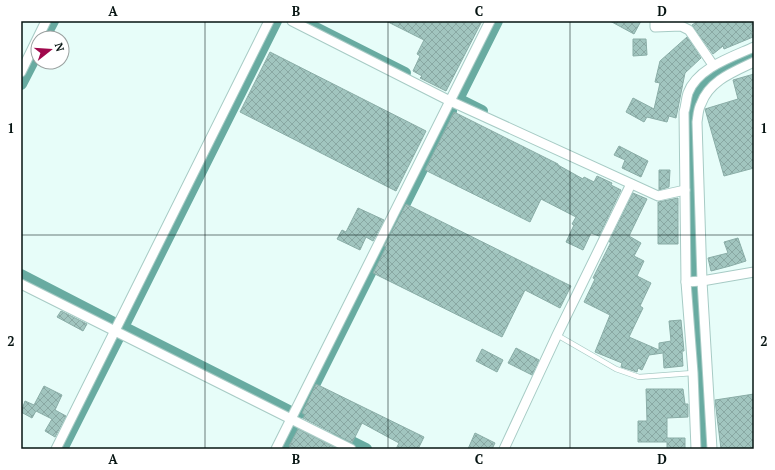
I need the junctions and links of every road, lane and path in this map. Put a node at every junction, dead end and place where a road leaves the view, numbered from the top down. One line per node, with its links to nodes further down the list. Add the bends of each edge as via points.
1 (46, 21): 9 (street)
2 (269, 21): 19 (street)
3 (292, 21): 12 (street)
4 (490, 21): 12 (street)
5 (655, 21): 8 (street, via 655,27 681,26 688,30)
6 (754, 47): 8 (street)
7 (754, 62): 11 (street)
8 (713, 65): 10 (street)
9 (21, 72)
10 (702, 75): 11 (street); 14 (street, via 689,92 684,112)
11 (702, 90): 16 (street, via 697,122)
12 (450, 101): 13 (street); 22 (street)
13 (631, 184): 14 (street, via 658,196); 20 (street)
14 (685, 190): 17 (street)
15 (754, 272): 16 (street)
16 (702, 281): 17 (street); 28 (street)
17 (686, 282): 21 (street)
18 (21, 284): 19 (street)
19 (115, 332): 22 (street); 23 (street)
20 (557, 336): 21 (lane, via 616,369 639,377); 26 (street)
21 (693, 374): 27 (street)
22 (291, 420): 24 (street); 25 (street)
23 (56, 449)
24 (276, 449)
25 (351, 449)
26 (504, 449)
27 (696, 449)
28 (712, 449)

